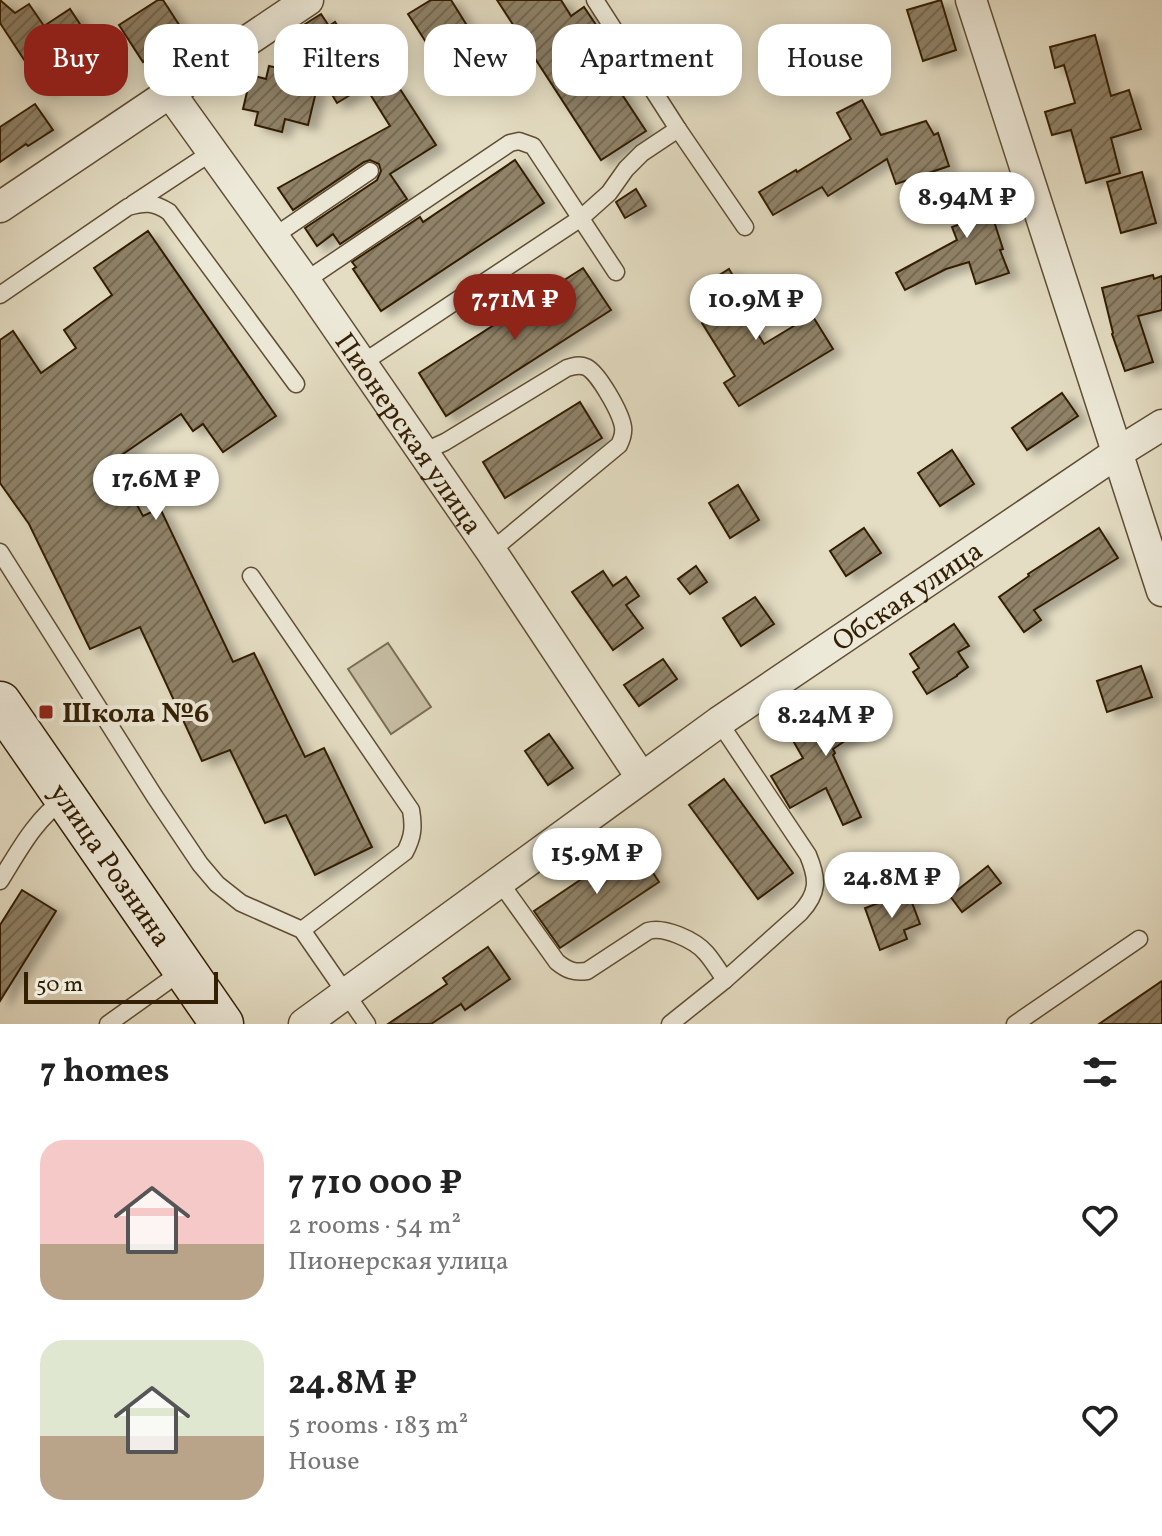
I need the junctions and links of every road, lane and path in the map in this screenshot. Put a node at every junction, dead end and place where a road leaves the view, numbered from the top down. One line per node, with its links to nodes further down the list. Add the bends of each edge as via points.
1 (308, 0): 4 (street)
2 (595, 0): 7 (lane)
3 (971, 0): 22 (street)
4 (258, 34)
5 (166, 96): 10 (street)
6 (172, 96): 8 (street, Пионерская улица)
7 (678, 129): 12 (lane, via 642,153); 13 (lane)
8 (212, 152): 11 (lane); 14 (street, Пионерская улица)
9 (370, 171): 14 (lane)
10 (0, 207)
11 (128, 207): 17 (lane); 19 (lane, via 157,204 169,212)
12 (581, 218): 15 (lane); 16 (lane, via 533,146 510,143); 18 (lane)
13 (745, 227)
14 (273, 237): 16 (street, Пионерская улица)
15 (616, 272)
16 (305, 281): 18 (street, Пионерская улица)
17 (0, 295)
18 (361, 364): 21 (street, Пионерская улица)
19 (296, 384)
20 (1162, 425): 22 (street, Обская улица)
21 (423, 452): 23 (street, Пионерская улица); 23 (lane, via 567,368 589,368 599,379 622,422 619,445)
22 (1117, 453): 26 (street); 28 (street, Обская улица)
23 (491, 551): 29 (street, Пионерская улица)
24 (0, 552): 33 (lane, via 200,864 241,903)
25 (251, 576): 33 (lane, via 411,810 412,839 405,852)
26 (1162, 591)
27 (0, 703): 30 (main road, улица Рознина)
28 (719, 722): 29 (street, Обская улица); 36 (lane, via 808,855 816,886 811,902)
29 (641, 777): 32 (street, Обская улица)
30 (65, 797): 31 (lane, via 38,822); 35 (main road, улица Рознина)
31 (0, 881)
32 (499, 881): 36 (lane, via 565,968 587,971 657,928 699,946); 37 (street, Обская улица)
33 (302, 930): 37 (lane)
34 (1139, 939): 43 (lane)
35 (185, 969): 38 (lane); 39 (main road, улица Рознина)
36 (725, 980): 42 (lane)
37 (346, 994): 40 (street, Обская улица); 41 (lane)
38 (108, 1024)
39 (222, 1024)
40 (304, 1024)
41 (367, 1024)
42 (670, 1024)
43 (1015, 1024)

